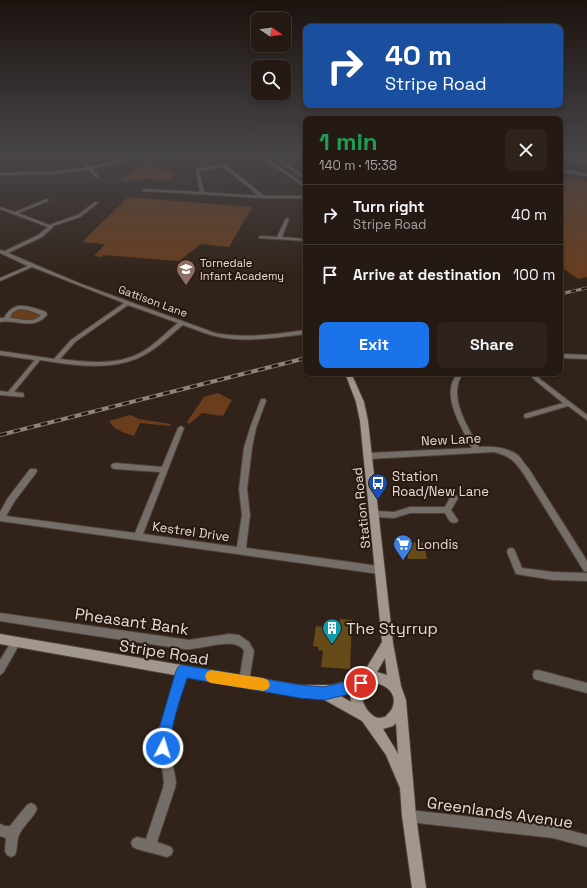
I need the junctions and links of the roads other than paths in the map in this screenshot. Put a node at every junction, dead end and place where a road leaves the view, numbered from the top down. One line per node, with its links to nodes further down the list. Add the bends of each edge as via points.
1 (254, 196): 2 (street)
2 (263, 197): 3 (street)
3 (303, 197)
4 (47, 200): 7 (street)
5 (96, 202): 9 (street, via 79,216)
6 (0, 208): 7 (street)
7 (16, 214): 9 (street)
8 (287, 219): 11 (street)
9 (50, 226): 13 (street, via 50,229 40,236)
10 (262, 236): 11 (street)
11 (279, 238): 12 (street)
12 (303, 240)
13 (3, 252): 14 (street, Gattison Lane)
14 (31, 266): 15 (street); 16 (street, Gattison Lane)
15 (0, 280)
16 (128, 303): 19 (street, Gattison Lane); 25 (street, via 73,341)
17 (7, 318): 17 (street, via 14,309 24,306 44,313 40,319 32,322); 18 (street)
18 (0, 320)
19 (182, 323): 20 (street, Gattison Lane, via 214,334 238,338); 25 (street, via 144,353 120,363)
20 (303, 332)
21 (0, 353): 24 (street)
22 (563, 356): 23 (street)
23 (587, 357)
24 (39, 358): 25 (street); 30 (street)
25 (56, 360)
26 (349, 376): 40 (main road, Station Road, via 360,402)
27 (458, 376): 39 (street, via 454,398)
28 (535, 376): 33 (street)
29 (0, 393): 30 (street)
30 (9, 394): 31 (street)
31 (20, 395)
32 (263, 401): 50 (street, via 248,448 243,489 246,515)
33 (568, 404): 35 (street); 37 (street)
34 (530, 407): 35 (street)
35 (537, 414): 36 (street)
36 (527, 416)
37 (587, 418)
38 (180, 428): 42 (street)
39 (476, 449): 40 (street, New Lane); 52 (street, New Lane, via 494,449 510,454 526,471)
40 (368, 456): 46 (main road, Station Road)
41 (115, 466): 42 (street)
42 (164, 470): 49 (street)
43 (33, 472): 47 (street)
44 (454, 498): 45 (street)
45 (446, 510): 46 (street, via 410,510 394,515); 48 (street)
46 (375, 514): 54 (main road, Station Road)
47 (0, 518): 49 (street, Kestrel Drive)
48 (454, 520)
49 (138, 537): 50 (street, Kestrel Drive)
50 (241, 551): 54 (street, Kestrel Drive)
51 (511, 552): 55 (street, via 518,571)
52 (584, 556): 53 (street, New Lane)
53 (587, 568)
54 (380, 570): 59 (main road, Station Road)
55 (587, 577)
56 (0, 618): 63 (street, Pheasant Bank, via 189,645 239,640 246,644 249,652)
57 (0, 639): 58 (main road, Stripe Road)
58 (16, 642): 60 (street); 61 (main road, Stripe Road)
59 (388, 643): 64 (main road); 65 (main road, Station Road)
60 (0, 670)
61 (182, 671): 63 (main road, Stripe Road); 77 (street, via 163,739 169,788)
62 (538, 675): 66 (street)
63 (244, 681): 67 (main road, Stripe Road)
64 (362, 682): 65 (main road, via 375,677 390,682); 67 (main road, Stripe Road, via 349,688); 69 (main road, via 356,693 356,701 358,709)
65 (395, 687): 68 (main road)
66 (587, 688)
67 (324, 693): 69 (main road, Stripe Road)
68 (400, 702): 69 (main road, via 390,721 376,723); 70 (main road)
69 (366, 718): 70 (main road, via 390,751)
70 (407, 789): 72 (main road)
71 (31, 809): 74 (street)
72 (409, 816): 75 (street, Greenlands Avenue, via 553,832); 80 (main road)
73 (0, 830): 74 (street)
74 (13, 832): 78 (street)
75 (587, 841)
76 (137, 843): 77 (street)
77 (150, 846): 79 (street)
78 (12, 851)
79 (167, 851)
80 (419, 888)

